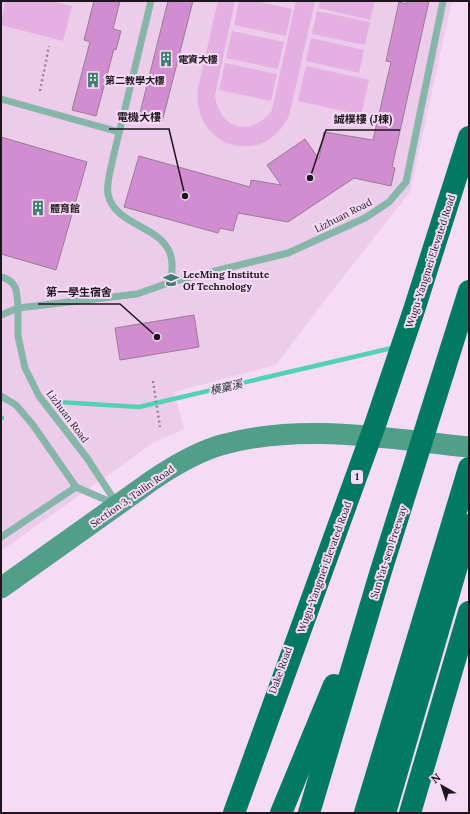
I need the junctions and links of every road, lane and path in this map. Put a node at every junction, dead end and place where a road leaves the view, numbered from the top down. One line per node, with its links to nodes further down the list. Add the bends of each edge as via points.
1 (151, 1): 7 (lane)
2 (443, 1): 10 (lane, Lizhuan Road, via 406,182 389,202 365,218 288,253)
3 (49, 46): 4 (path)
4 (40, 91)
5 (1, 99): 7 (lane)
6 (469, 126): 17 (lane)
7 (119, 132): 10 (lane, via 108,194 113,206 123,216 159,238 169,249 172,262)
8 (469, 137): 28 (highway, Wugu-Yangmei Elevated Road / 1, via 375,425)
9 (1, 276): 12 (lane, Lizhuan Road, via 14,283)
10 (171, 282): 12 (lane, Lizhuan Road, via 137,294)
11 (469, 291): 24 (highway, Sun Yat-sen Freeway)
12 (18, 308): 13 (lane, Lizhuan Road); 21 (lane, Lizhuan Road, via 18,336 25,368 39,396 87,458)
13 (1, 314)
14 (153, 381): 16 (path)
15 (1, 396): 20 (lane, via 16,405 33,425)
16 (160, 427)
17 (367, 436): 18 (main road, Section 3, Tailin Road); 21 (main road, Section 3, Tailin Road, via 308,433 252,438 221,445 176,464); 27 (main road, Dake Road)
18 (469, 447)
19 (467, 475): 31 (highway)
20 (76, 487): 21 (lane); 23 (lane)
21 (117, 504): 25 (main road, Section 3, Tailin Road)
22 (469, 525): 32 (highway)
23 (1, 537)
24 (380, 574): 29 (highway); 30 (highway, Sun Yat-sen Freeway)
25 (1, 588)
26 (469, 612): 33 (highway)
27 (226, 813)
28 (234, 813)
29 (281, 813)
30 (309, 813)
31 (365, 813)
32 (385, 813)
33 (410, 813)

